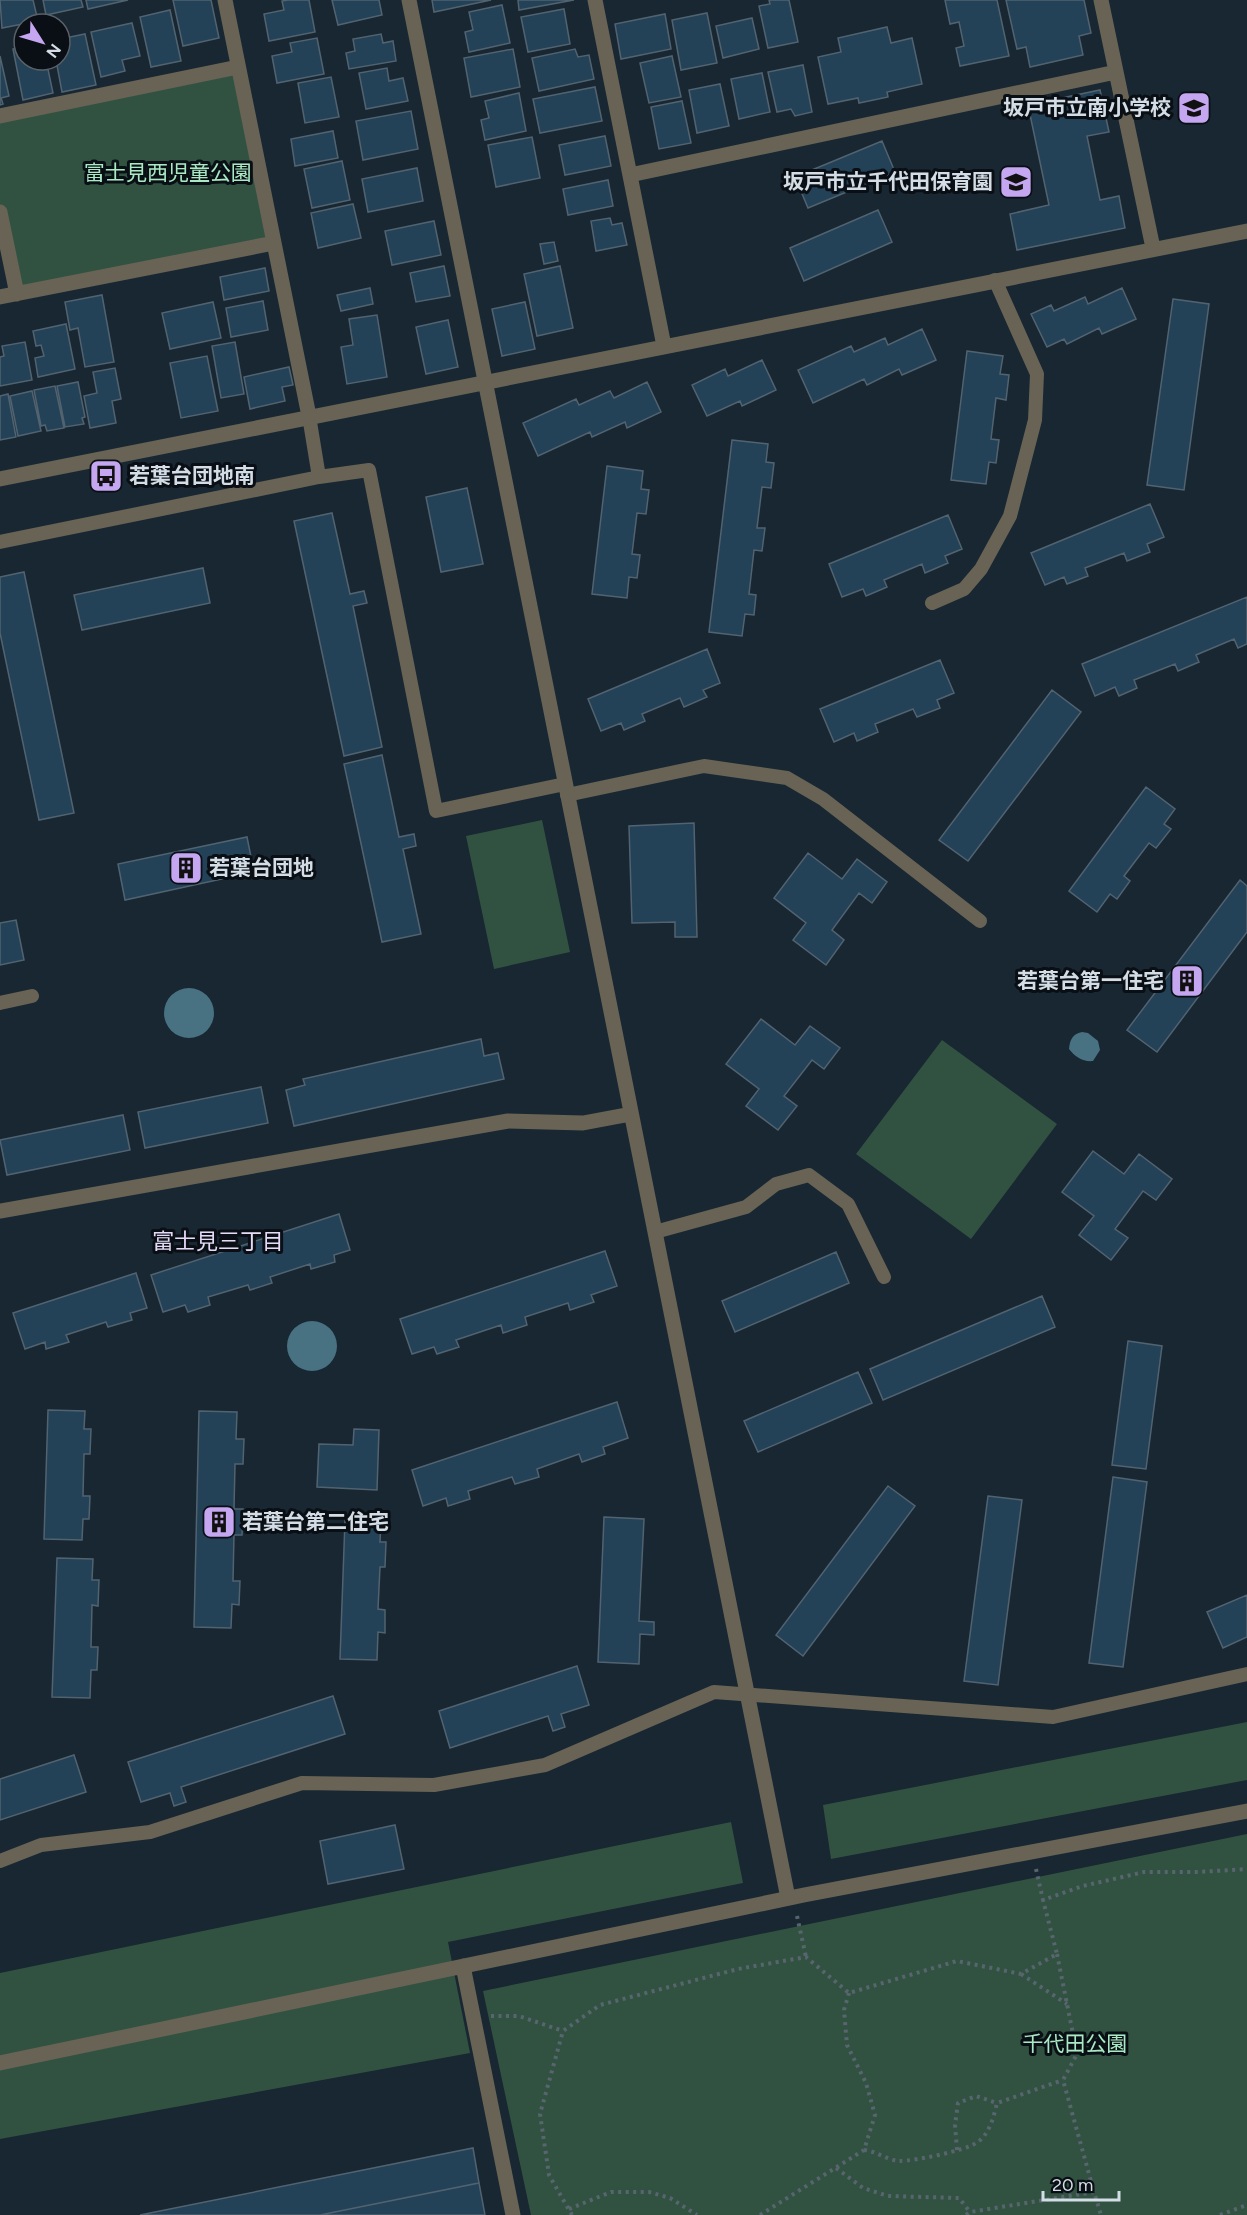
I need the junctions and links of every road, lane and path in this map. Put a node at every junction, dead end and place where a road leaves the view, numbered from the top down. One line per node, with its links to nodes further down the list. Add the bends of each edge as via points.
1 (225, 0): 5 (street)
2 (409, 0): 17 (street)
3 (1101, 0): 6 (street)
4 (599, 1): 8 (street)
5 (238, 68): 7 (street); 11 (street)
6 (1116, 72): 8 (street); 12 (street)
7 (0, 116)
8 (630, 175): 16 (street)
9 (0, 212): 14 (street)
10 (1247, 231): 12 (street)
11 (274, 243): 14 (street); 18 (street)
12 (1153, 248): 13 (street)
13 (995, 280): 16 (street); 22 (lane, via 1037,374 1035,420 1010,516 981,569 964,589)
14 (17, 294): 15 (street)
15 (0, 297)
16 (664, 346): 17 (street)
17 (485, 382): 18 (street); 23 (street)
18 (309, 416): 19 (lane); 20 (street)
19 (319, 477): 21 (lane); 23 (lane, via 369,470 436,811)
20 (0, 479)
21 (0, 542)
22 (932, 603)
23 (566, 790): 24 (lane, via 704,766 787,778 823,799); 27 (street)
24 (980, 921)
25 (32, 996): 26 (lane)
26 (0, 1003)
27 (631, 1114): 28 (street, via 584,1123 508,1121); 29 (street)
28 (0, 1210)
29 (655, 1232): 30 (lane, via 746,1207 776,1185 809,1176 848,1204); 32 (street)
30 (884, 1276)
31 (1247, 1674): 32 (lane, via 1053,1716)
32 (747, 1695): 35 (lane, via 714,1692 545,1765 434,1785 302,1783 150,1832 41,1845); 37 (street)
33 (1247, 1811): 34 (street)
34 (1032, 1852): 37 (street); 38 (path)
35 (0, 1861)
36 (1247, 1869): 38 (path, via 1144,1872)
37 (791, 1898): 40 (path); 41 (street)
38 (1043, 1900): 39 (path)
39 (1057, 1954): 42 (path); 44 (path)
40 (806, 1957): 43 (path); 46 (path, via 738,1969 600,2005)
41 (463, 1966): 45 (street); 47 (street)
42 (1021, 1974): 43 (path, via 957,1961); 44 (path)
43 (849, 1993): 50 (path, via 844,2010 847,2045 866,2083 875,2115)
44 (1067, 2004): 48 (path, via 1077,2054)
45 (474, 2017): 46 (path, via 519,2016); 57 (street)
46 (563, 2031): 55 (path, via 540,2114 549,2175)
47 (0, 2063)
48 (1063, 2080): 49 (path); 53 (path)
49 (997, 2103): 51 (path, via 992,2123 978,2143); 51 (path, via 976,2096 958,2103)
50 (864, 2150): 51 (path, via 898,2161); 52 (path)
51 (957, 2150)
52 (836, 2168): 56 (path, via 863,2188 888,2196 959,2198); 60 (path)
53 (1094, 2192): 56 (path); 61 (path)
54 (1247, 2205): 62 (path)
55 (568, 2209): 58 (path); 59 (path, via 611,2192 649,2192 670,2198)
56 (968, 2213)
57 (513, 2215)
58 (572, 2215)
59 (697, 2215)
60 (760, 2215)
61 (1101, 2215)
62 (1220, 2215)

